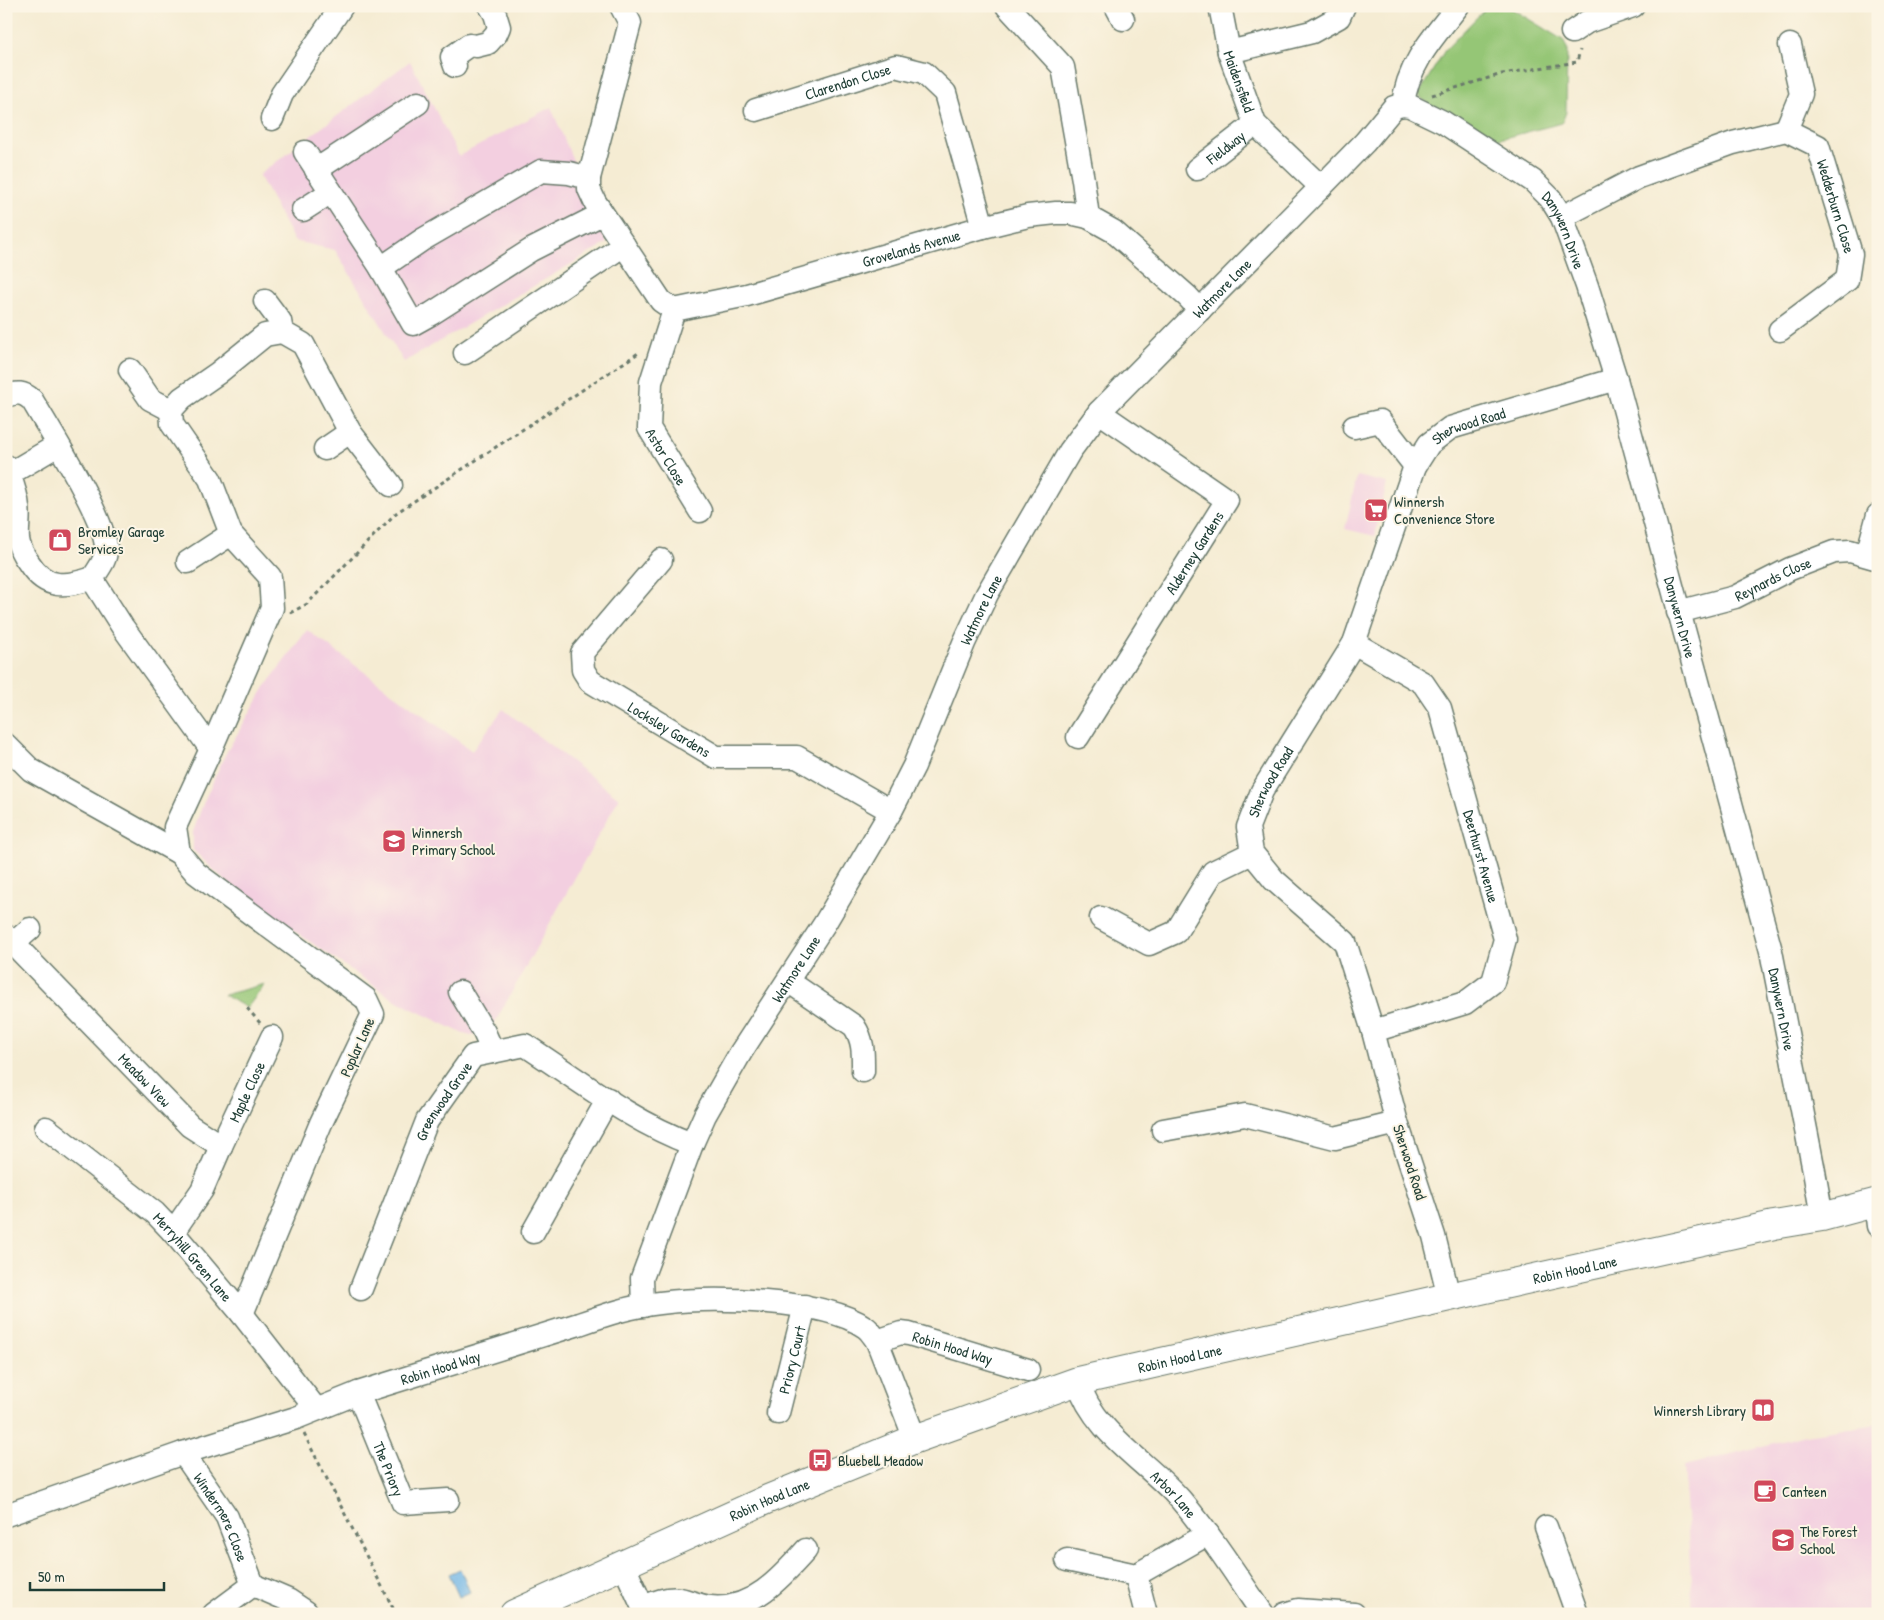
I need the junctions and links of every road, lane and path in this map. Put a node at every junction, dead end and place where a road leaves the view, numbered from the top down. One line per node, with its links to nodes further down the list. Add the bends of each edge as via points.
1 (342, 6): 16 (street, via 282,94)
2 (490, 6): 12 (street, via 499,27 496,34 488,43 469,46 452,57)
3 (621, 6): 20 (street, via 630,23)
4 (1007, 6): 25 (street, via 1063,67)
5 (1220, 6): 11 (street, Maidensfield)
6 (1344, 6): 11 (street, via 1339,18 1312,32)
7 (1458, 6): 14 (street, via 1427,45 1410,74)
8 (1633, 6): 9 (street)
9 (1579, 27): 14 (path, via 1577,62 1502,74)
10 (1790, 45): 18 (street, via 1801,94)
11 (1229, 52): 17 (street, Maidensfield)
12 (455, 66)
13 (418, 104): 22 (street, via 311,161)
14 (1403, 105): 21 (street, Watmore Lane, via 1394,107); 26 (street, Danywern Drive, via 1443,122 1533,181 1550,198)
15 (756, 110): 27 (street, Clarendon Close, via 811,84 896,66 924,73 945,93)
16 (272, 119)
17 (1255, 124): 19 (street, Fieldway); 21 (street, Maidensfield)
18 (1786, 130): 26 (street, via 1733,143 1639,177); 33 (street, Wedderburn Close, via 1818,146 1851,254 1847,280)
19 (1197, 169)
20 (588, 178): 24 (street, via 589,189); 29 (street, via 541,171)
21 (1321, 187): 32 (street, Watmore Lane)
22 (331, 192): 23 (street); 29 (street)
23 (303, 210)
24 (602, 214): 28 (street); 29 (street, via 531,250 413,324)
25 (1088, 217): 27 (street, Grovelands Avenue, via 1056,213); 32 (street, Grovelands Avenue, via 1113,231)
26 (1562, 217): 38 (street, Danywern Drive)
27 (983, 227): 31 (street, Grovelands Avenue, via 747,295)
28 (624, 245): 31 (street, via 661,301); 36 (street)
29 (380, 268)
30 (265, 301): 34 (street, via 280,321)
31 (674, 310): 35 (street, Astor Close)
32 (1200, 310): 41 (street, Watmore Lane)
33 (1780, 330)
34 (282, 332): 40 (street, via 265,335 182,398); 43 (street, via 303,344)
35 (665, 335): 49 (street, Astor Close, via 651,382 649,428); 57 (path, via 396,513 307,604)
36 (465, 353)
37 (130, 370): 40 (street, via 150,399)
38 (1616, 379): 46 (street, Sherwood Road, via 1450,428 1429,444); 56 (street, Danywern Drive)
39 (6, 396): 44 (street, via 23,393 32,400)
40 (171, 410): 51 (street, via 172,424 210,479)
41 (1099, 412): 59 (street, Alderney Gardens, via 1227,500); 62 (street, Watmore Lane, via 1070,451 987,594 914,766)
42 (1354, 427): 46 (street, via 1380,421)
43 (350, 432): 45 (street); 48 (street)
44 (58, 445): 47 (street); 55 (street, via 86,496 106,546 105,557)
45 (325, 449)
46 (1415, 466): 58 (street, Sherwood Road)
47 (8, 470): 55 (street, via 19,508 17,530 20,549 32,568 56,585)
48 (391, 485)
49 (700, 511)
50 (1878, 515): 52 (street, Reynards Close)
51 (231, 534): 54 (street); 57 (street, via 270,577 272,608)
52 (1873, 557): 56 (street, Reynards Close, via 1850,551 1834,552 1790,568 1735,597)
53 (660, 560): 62 (street, Locksley Gardens, via 582,653 583,670 590,681 716,757 797,757)
54 (188, 562)
55 (93, 578): 61 (street, via 122,626)
56 (1678, 612): 80 (street, Danywern Drive, via 1771,951)
57 (264, 625): 61 (street)
58 (1354, 643): 64 (street, Sherwood Road, via 1262,791 1248,827); 69 (street, Deerhurst Avenue, via 1423,684 1440,708 1505,939 1494,982 1464,1003)
59 (1078, 737)
60 (6, 745): 63 (street, Poplar Lane, via 30,770)
61 (211, 749): 63 (street, via 175,827)
62 (891, 811): 67 (street, Watmore Lane)
63 (179, 853): 87 (street, Poplar Lane, via 196,873 366,999 373,1014 321,1123)
64 (1252, 853): 65 (street, via 1213,872 1176,932 1149,944); 69 (street, Sherwood Road, via 1274,880 1345,942)
65 (1101, 918)
66 (16, 936): 78 (street, Meadow View, via 190,1126)
67 (788, 981): 72 (street, via 854,1026 863,1046); 77 (street, Watmore Lane, via 721,1086)
68 (460, 992): 71 (street)
69 (1372, 1031): 74 (street, Sherwood Road)
70 (272, 1037): 78 (street, Maple Close)
71 (493, 1052): 73 (street, Greenwood Grove, via 525,1045); 83 (street, Greenwood Grove, via 472,1056 427,1120)
72 (863, 1071)
73 (608, 1099): 77 (street, Greenwood Grove, via 658,1129); 82 (street)
74 (1397, 1123): 76 (street, via 1335,1138 1245,1115); 84 (street, Sherwood Road, via 1434,1236)
75 (46, 1128): 81 (street, Merryhill Green Lane, via 155,1213)
76 (1163, 1130)
77 (692, 1144): 85 (street, Watmore Lane, via 642,1278)
78 (221, 1146): 81 (street, via 202,1190)
79 (1877, 1210): 80 (main road, Robin Hood Lane)
80 (1822, 1217): 84 (main road, Robin Hood Lane)
81 (173, 1232): 87 (street, Merryhill Green Lane)
82 (534, 1232)
83 (361, 1289)
84 (1449, 1297): 90 (main road, Robin Hood Lane)
85 (643, 1306): 86 (street, Robin Hood Way, via 723,1300); 91 (street, Robin Hood Way, via 615,1311)
86 (805, 1306): 88 (street, Robin Hood Way, via 847,1317 866,1328); 93 (street, Priory Court)
87 (242, 1314): 92 (street, Merryhill Green Lane)
88 (877, 1341): 89 (street, Robin Hood Way, via 909,1334); 95 (street, Robin Hood Way)
89 (1028, 1370)
90 (1078, 1381): 95 (main road, Robin Hood Lane); 100 (street, Arbor Lane, via 1089,1407 1178,1498)
91 (358, 1393): 92 (street, Robin Hood Way); 97 (street, The Priory, via 403,1503)
92 (316, 1408): 94 (street, Robin Hood Way)
93 (778, 1413)
94 (296, 1418): 96 (street, Robin Hood Way); 109 (path)
95 (915, 1439): 103 (main road, Robin Hood Lane, via 768,1499)
96 (183, 1453): 98 (street, Robin Hood Way); 105 (street, Windermere Close, via 227,1517)
97 (448, 1500)
98 (6, 1515)
99 (1546, 1527): 115 (street)
100 (1208, 1534): 104 (street); 112 (street, Arbor Lane)
101 (806, 1550): 106 (street, via 784,1574 744,1602 724,1608 678,1598 665,1599)
102 (1067, 1560): 104 (street)
103 (624, 1564): 106 (street); 110 (main road, Robin Hood Lane)
104 (1136, 1575): 111 (street)
105 (253, 1585): 107 (street, via 288,1600); 108 (street)
106 (644, 1610)
107 (306, 1612)
108 (214, 1614)
109 (396, 1614)
110 (514, 1614)
111 (1146, 1614)
112 (1263, 1614)
113 (1285, 1614): 114 (street, via 1298,1610)
114 (1354, 1614)
115 (1577, 1614)

